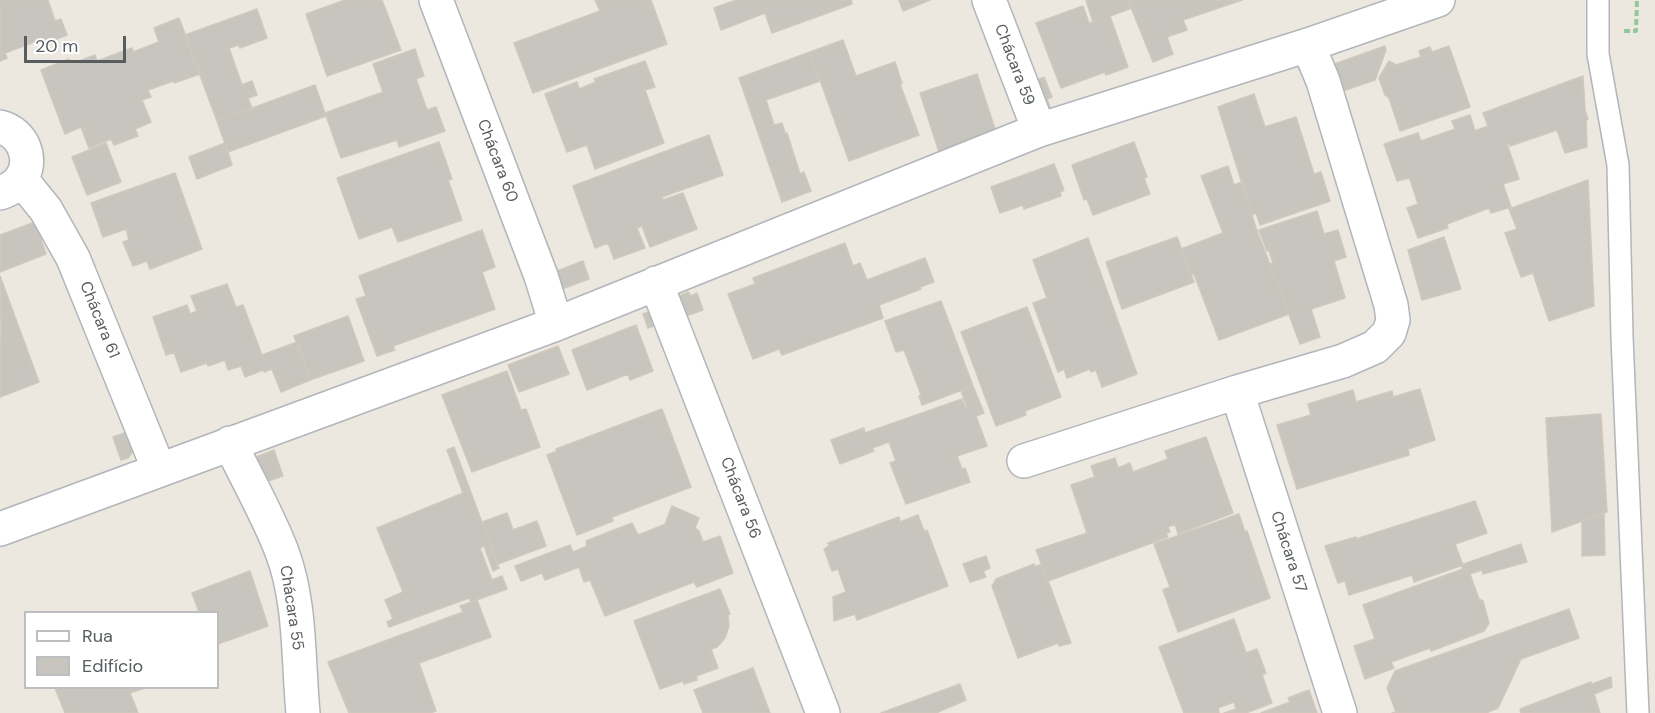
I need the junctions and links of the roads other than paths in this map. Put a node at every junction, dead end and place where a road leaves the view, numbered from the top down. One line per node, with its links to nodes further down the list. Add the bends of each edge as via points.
1 (436, 0): 10 (street, Chácara 60)
2 (989, 0): 7 (street, Chácara 59)
3 (1438, 0): 5 (street)
4 (1598, 0): 19 (lane, via 1598,54 1618,165)
5 (1308, 45): 7 (street); 11 (street, via 1323,81 1393,320 1389,333 1376,347 1343,361)
6 (0, 127): 8 (street, Chácara 61, via 15,134 27,155 26,167)
7 (1038, 130): 9 (street)
8 (11, 186): 14 (street, Chácara 61, via 46,210 73,258)
9 (656, 283): 10 (street); 17 (street, Chácara 56)
10 (556, 324): 12 (street)
11 (1237, 392): 13 (street); 18 (street, Chácara 57)
12 (230, 443): 14 (street); 16 (street, Chácara 55, via 282,553 292,590)
13 (1024, 461)
14 (159, 470): 15 (street)
15 (0, 529)
16 (303, 713)
17 (823, 713)
18 (1340, 713)
19 (1638, 713)

